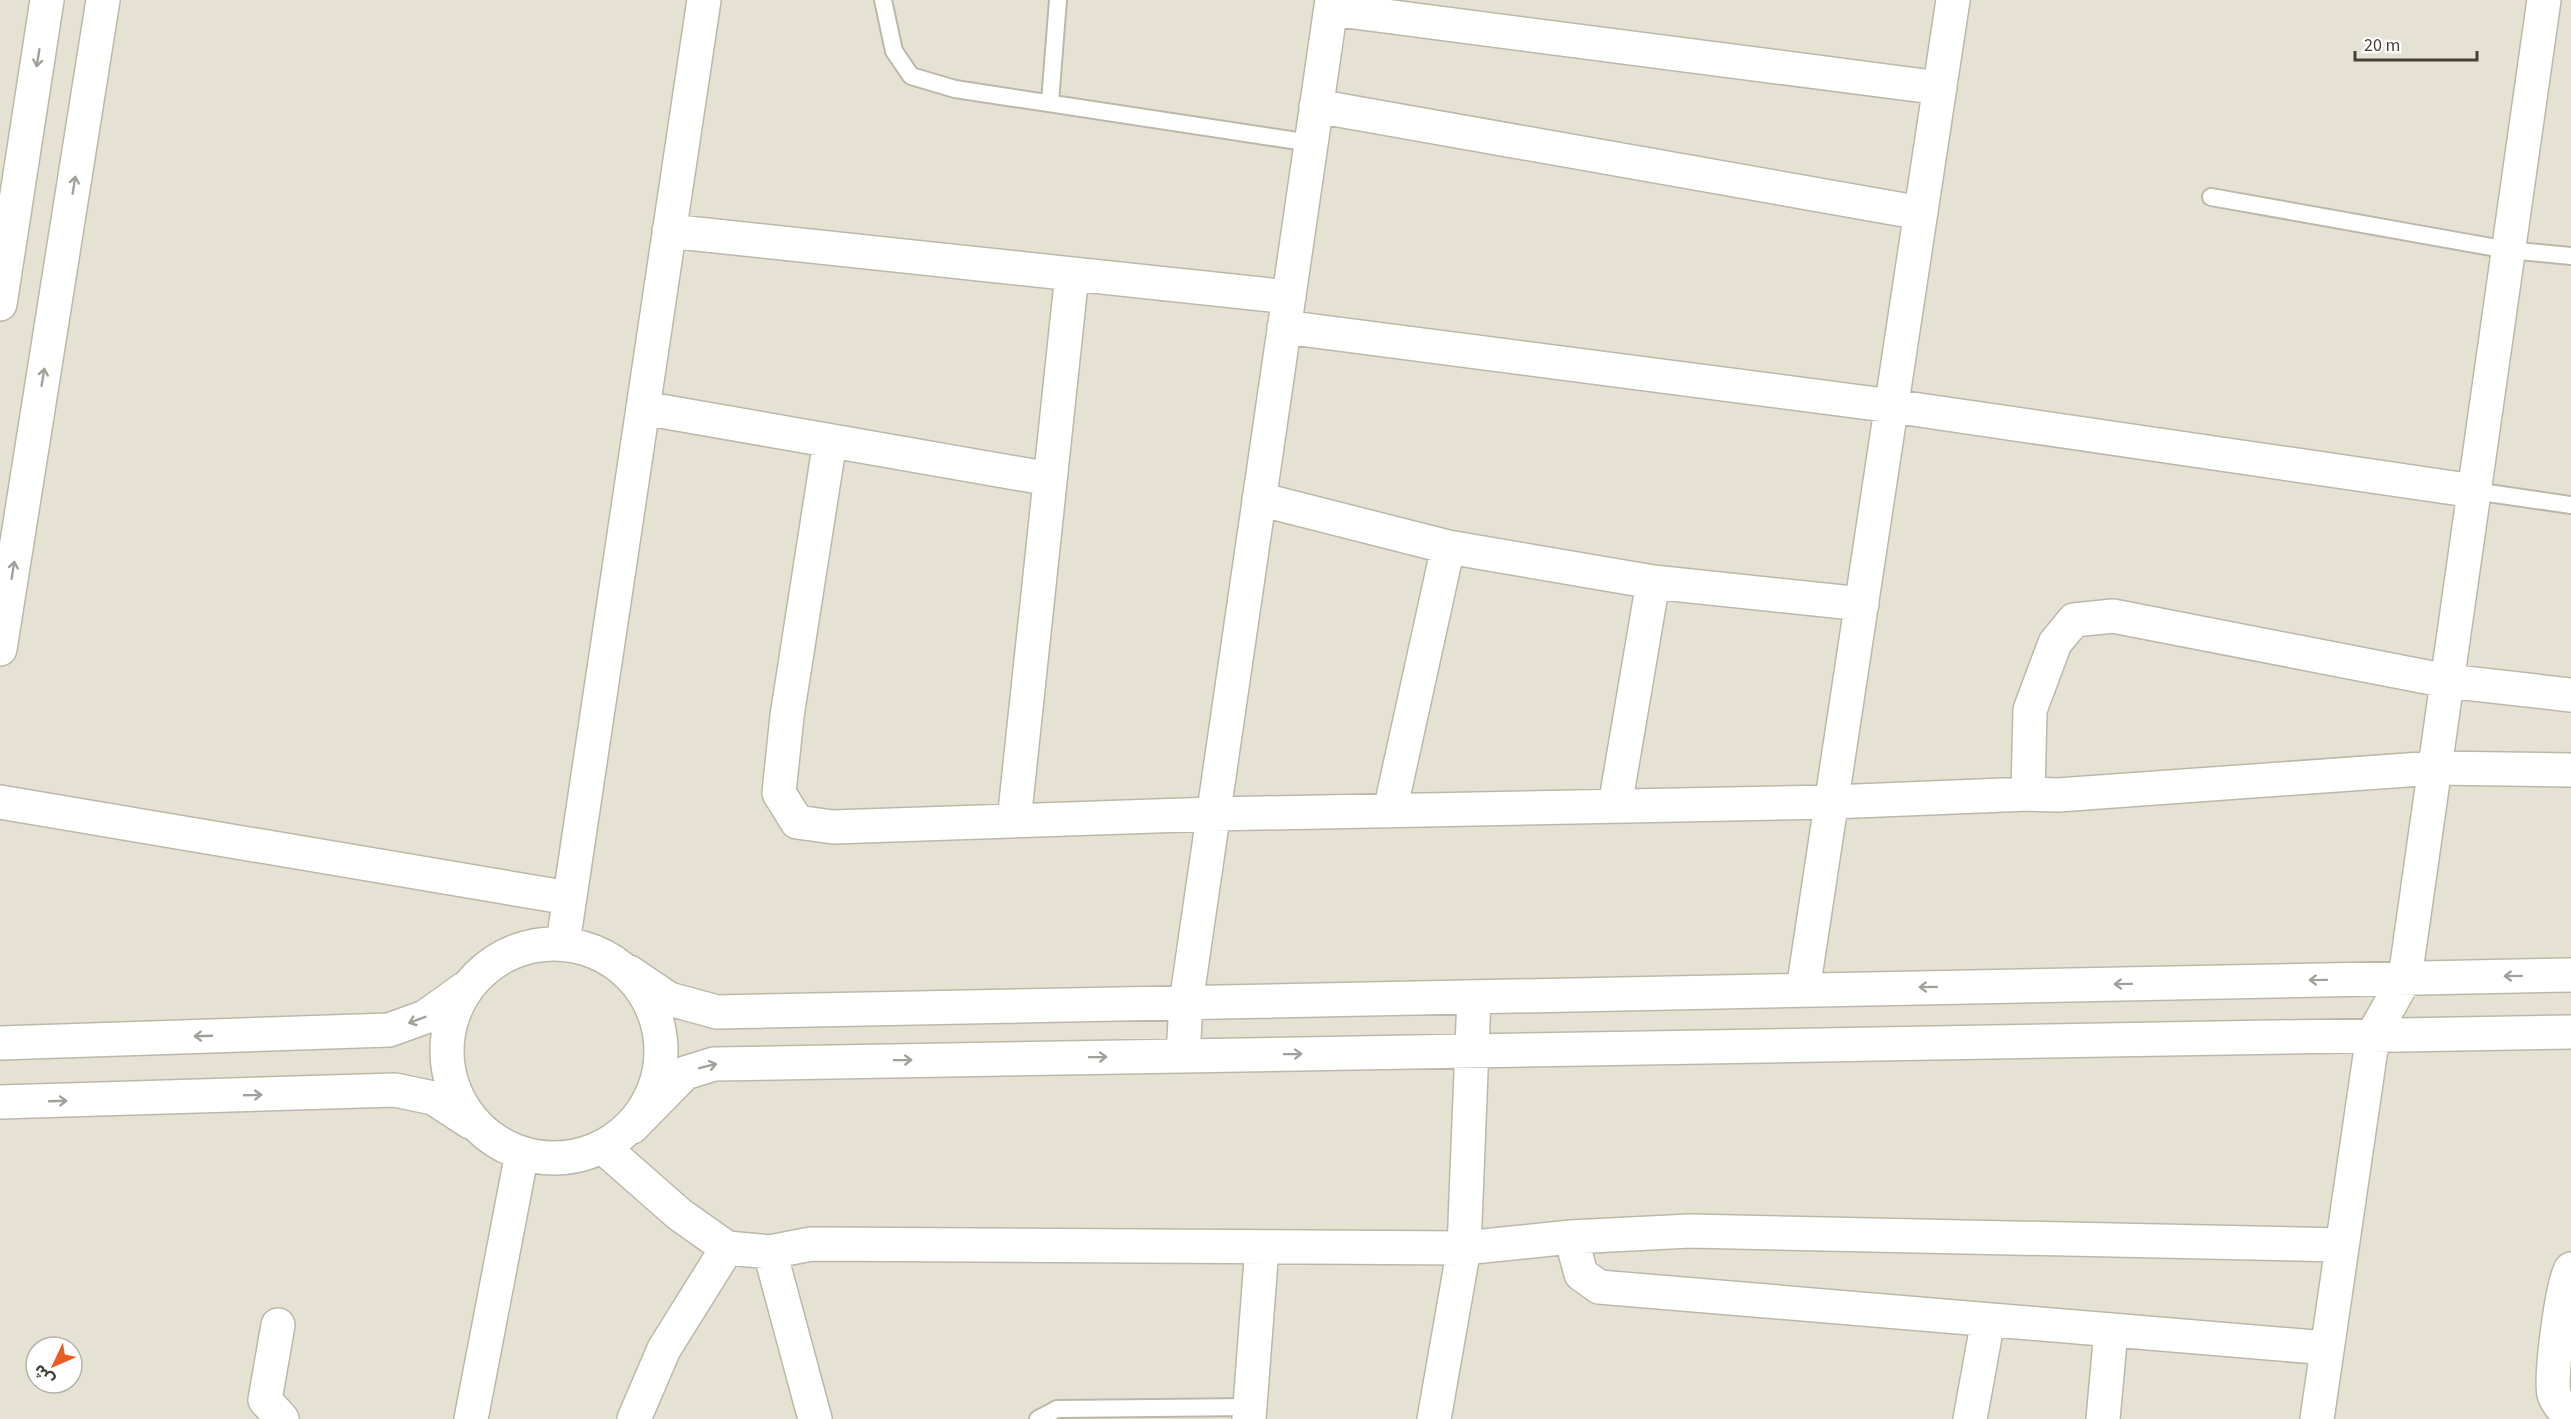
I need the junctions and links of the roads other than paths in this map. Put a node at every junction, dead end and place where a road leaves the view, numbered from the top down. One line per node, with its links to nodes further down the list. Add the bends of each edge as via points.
1 (47, 0): 19 (street, one-way to 19)
2 (103, 0): 31 (street, one-way to 2)
3 (704, 0): 15 (street)
4 (883, 0): 10 (lane, via 894,51 911,76 955,89)
5 (1059, 0): 10 (lane)
6 (1953, 0): 9 (street)
7 (2544, 0): 16 (street)
8 (1332, 5): 9 (street); 11 (street)
9 (1940, 87): 14 (street)
10 (1050, 102): 12 (lane)
11 (1316, 106): 12 (street); 14 (street)
12 (1311, 143): 20 (street)
13 (2211, 196): 16 (lane)
14 (1921, 213): 21 (street)
15 (669, 231): 18 (street); 22 (street)
16 (2508, 250): 17 (lane); 25 (street)
17 (2571, 256)
18 (1072, 274): 20 (street); 24 (street)
19 (0, 304)
20 (1286, 312): 21 (street); 26 (street)
21 (1892, 406): 25 (street); 30 (street)
22 (643, 408): 23 (street); 43 (street)
23 (830, 441): 24 (street); 42 (street, via 787,716 779,793 797,822 833,827)
24 (1050, 479): 42 (street)
25 (2474, 492): 27 (lane); 32 (street)
26 (1259, 499): 28 (street); 41 (street)
27 (2571, 504)
28 (1448, 547): 29 (street); 40 (street)
29 (1653, 582): 30 (street); 39 (street)
30 (1862, 604): 38 (street)
31 (0, 649)
32 (2447, 681): 33 (street); 34 (street); 36 (street, via 2113,616 2073,620 2055,643 2030,710)
33 (2571, 695)
34 (2435, 768): 35 (street); 36 (street); 47 (street)
35 (2571, 770)
36 (2028, 794): 38 (street)
37 (0, 802): 43 (street)
38 (1832, 802): 39 (street); 49 (street)
39 (1615, 806): 40 (street)
40 (1390, 811): 41 (street)
41 (1213, 814): 42 (street); 51 (street)
42 (1014, 821)
43 (569, 898): 44 (street)
44 (563, 943): 45 (street, via 598,952); 48 (street, via 525,947 509,954 492,962)
45 (629, 972): 51 (street, via 669,999 717,1012); 59 (street, via 650,999 662,1032 662,1067)
46 (2571, 975): 47 (street, one-way to 47)
47 (2405, 978): 49 (street, one-way to 49); 53 (street)
48 (466, 988): 54 (street, one-way to 54, via 425,1017 389,1030); 58 (street, via 450,1022 447,1059 456,1095)
49 (1803, 990): 50 (street)
50 (1474, 997): 51 (street); 55 (street)
51 (1186, 1003): 56 (street)
52 (2571, 1032): 53 (street)
53 (2373, 1035): 55 (street); 63 (street)
54 (0, 1043)
55 (1474, 1051): 56 (street, one-way to 55); 66 (street)
56 (1183, 1056): 59 (street, one-way to 56, via 685,1073 714,1064)
57 (0, 1102): 58 (street, one-way to 58, via 395,1090 433,1098)
58 (477, 1126): 61 (street, via 504,1147)
59 (632, 1127): 60 (street)
60 (604, 1148): 61 (street, via 571,1159 537,1158); 65 (street, via 679,1214)
61 (522, 1153): 76 (street)
62 (1570, 1238): 63 (street, via 1690,1232); 66 (street); 69 (street, via 1581,1274 1599,1287)
63 (2342, 1245): 72 (street)
64 (1262, 1247): 66 (street); 67 (street, via 811,1244); 73 (street)
65 (727, 1248): 67 (street); 77 (street, via 664,1349)
66 (1464, 1248): 80 (street)
67 (770, 1252): 78 (street)
68 (2571, 1269): 74 (street, via 2563,1296 2553,1379 2554,1395)
69 (1988, 1320): 71 (street); 81 (street)
70 (278, 1325): 75 (street, via 265,1400)
71 (2111, 1331): 72 (street); 82 (street)
72 (2327, 1348): 83 (street)
73 (1249, 1413): 79 (lane, via 1058,1409)
74 (2571, 1416)
75 (282, 1419)
76 (471, 1419)
77 (634, 1419)
78 (815, 1419)
79 (1038, 1419)
80 (1434, 1419)
81 (1970, 1419)
82 (2103, 1419)
83 (2317, 1419)

